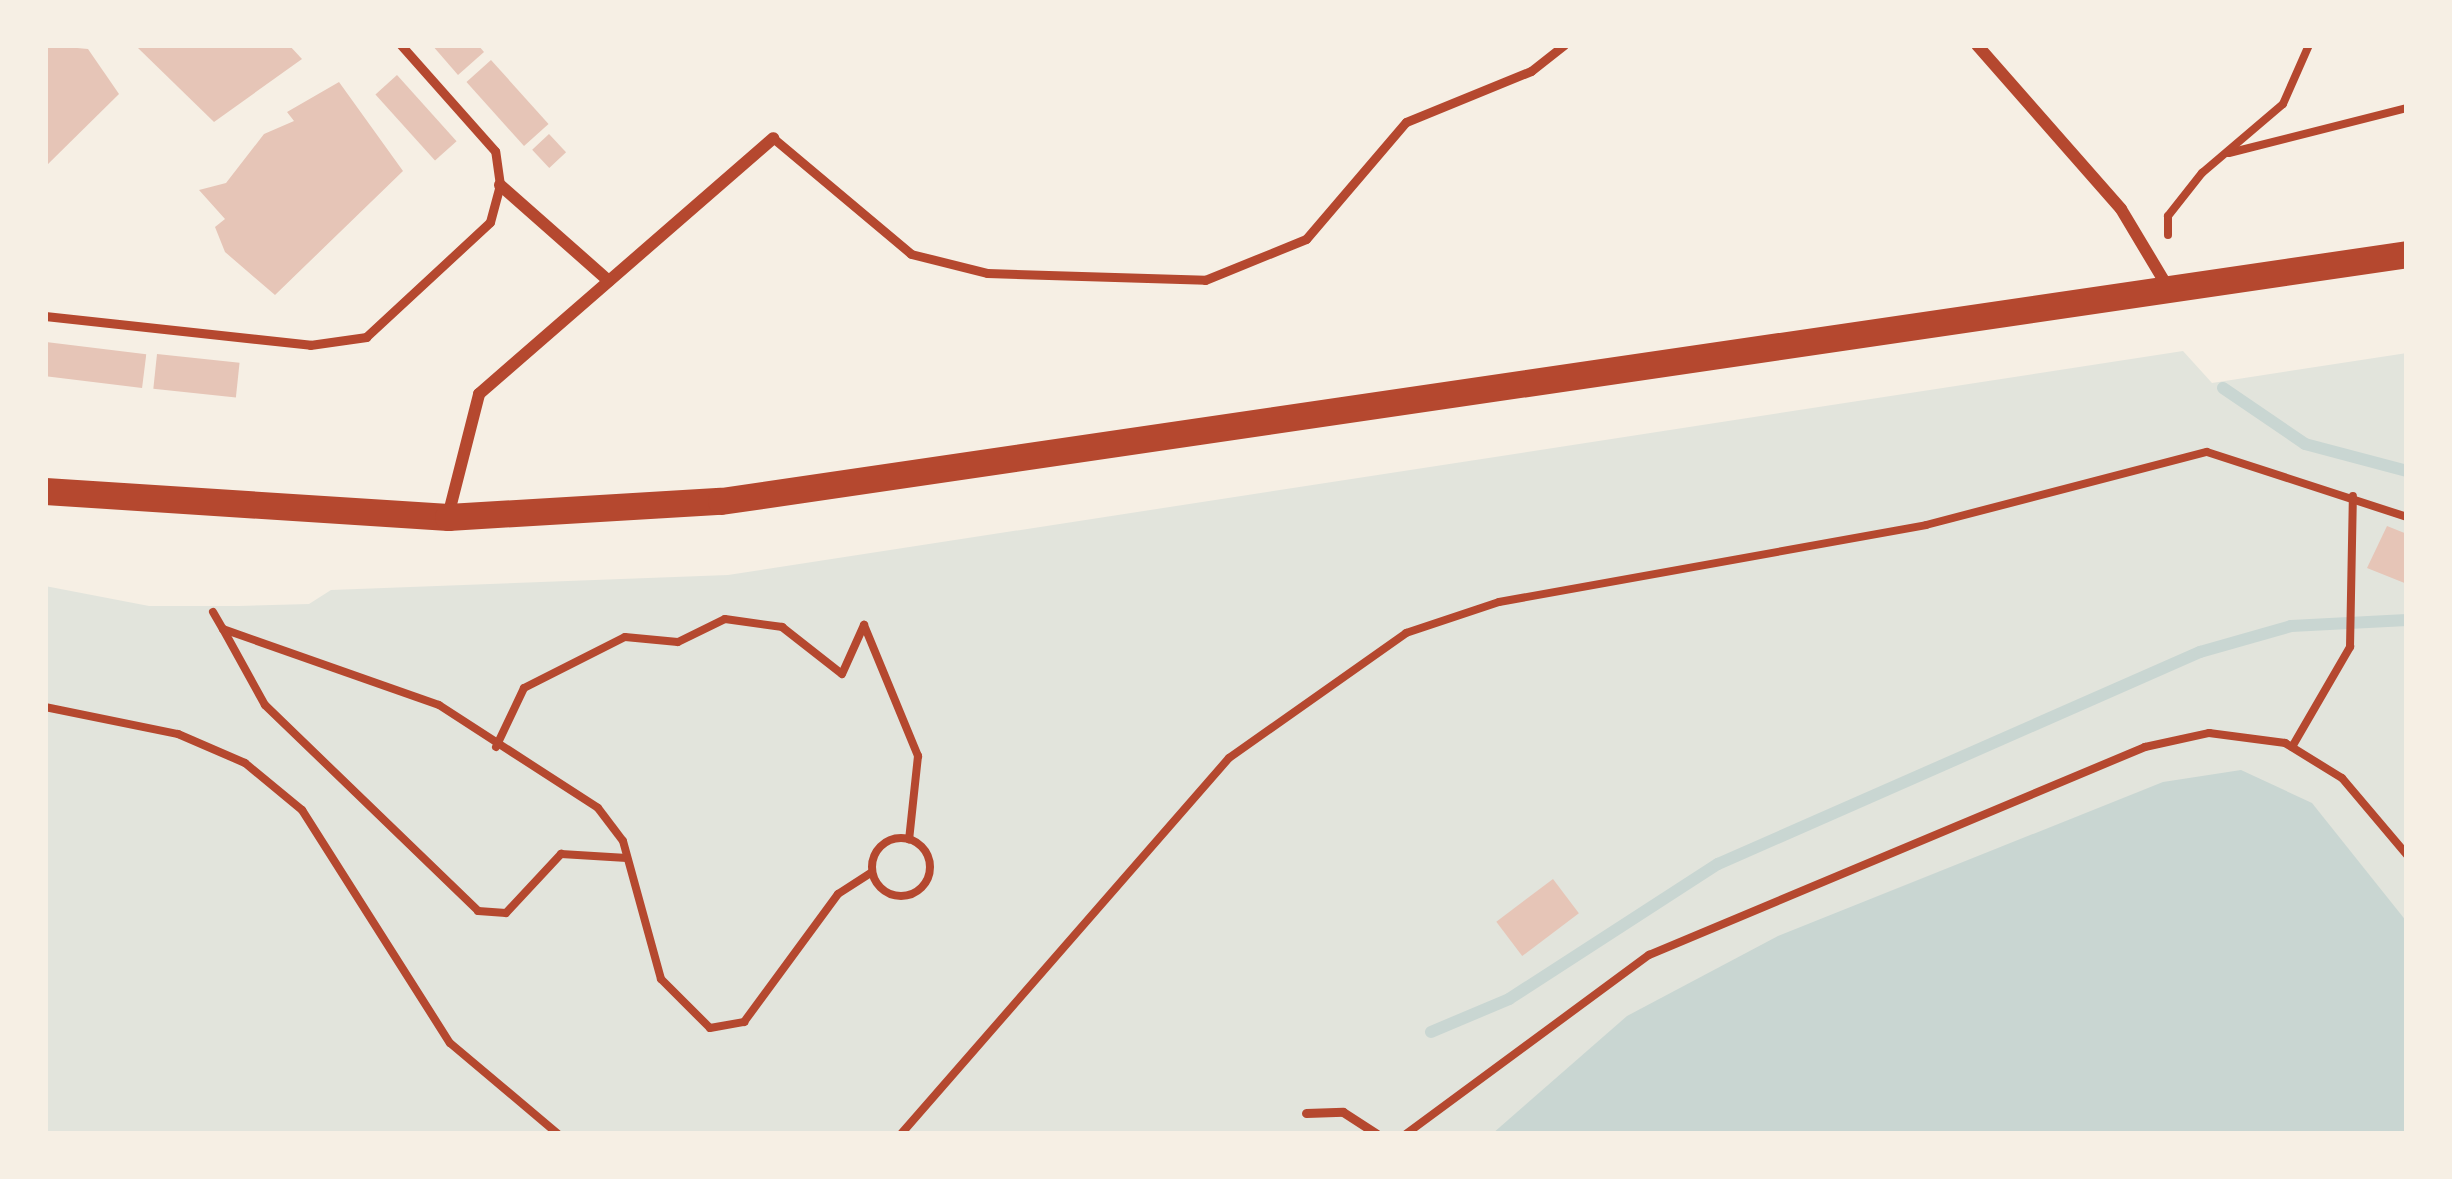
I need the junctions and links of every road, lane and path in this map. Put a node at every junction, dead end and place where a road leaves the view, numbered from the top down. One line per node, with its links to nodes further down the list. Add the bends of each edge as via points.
1 (401, 45): 8 (lane, via 495,151)
2 (1564, 45): 6 (lane, via 1531,71 1406,122 1306,238 1205,280 987,273 911,254)
3 (1977, 45): 11 (street, via 2121,209)
4 (2308, 45): 7 (path, via 2283,104)
5 (2407, 107): 7 (path)
6 (773, 138): 10 (street)
7 (2222, 155): 11 (path, via 2168,216)
8 (500, 185): 10 (street); 12 (lane, via 490,223 366,337 310,345)
9 (2407, 254): 11 (main road)
10 (609, 281): 15 (street, via 479,394)
11 (2170, 292): 15 (main road, via 721,501)
12 (45, 316)
13 (45, 491): 15 (main road)
14 (2353, 496): 16 (path); 21 (path, via 2350,647); 28 (path, via 2206,452 1926,525 1498,602 1406,633 1229,758)
15 (448, 518)
16 (2407, 518)
17 (213, 612): 18 (path)
18 (223, 629): 20 (path, via 439,705); 24 (path, via 266,705 478,911 506,914 561,854)
19 (45, 706): 27 (path, via 178,734 260,775 302,810 450,1043)
20 (496, 747): 22 (path, via 524,688 625,637 678,641 725,619 782,627 842,674 864,626 918,756); 24 (path, via 598,808)
21 (2292, 747): 23 (path, via 2342,778); 30 (path, via 2239,733 2176,739 1852,862 1649,956)
22 (909, 840): 25 (path, via 882,845); 25 (path, via 929,860 916,892 889,894)
23 (2407, 854)
24 (627, 858): 25 (path, via 661,979 721,1030 744,1022 838,894)
25 (872, 872)
26 (1306, 1113): 29 (lane, via 1343,1112)
27 (558, 1134)
28 (901, 1134)
29 (1377, 1134)
30 (1406, 1134)

